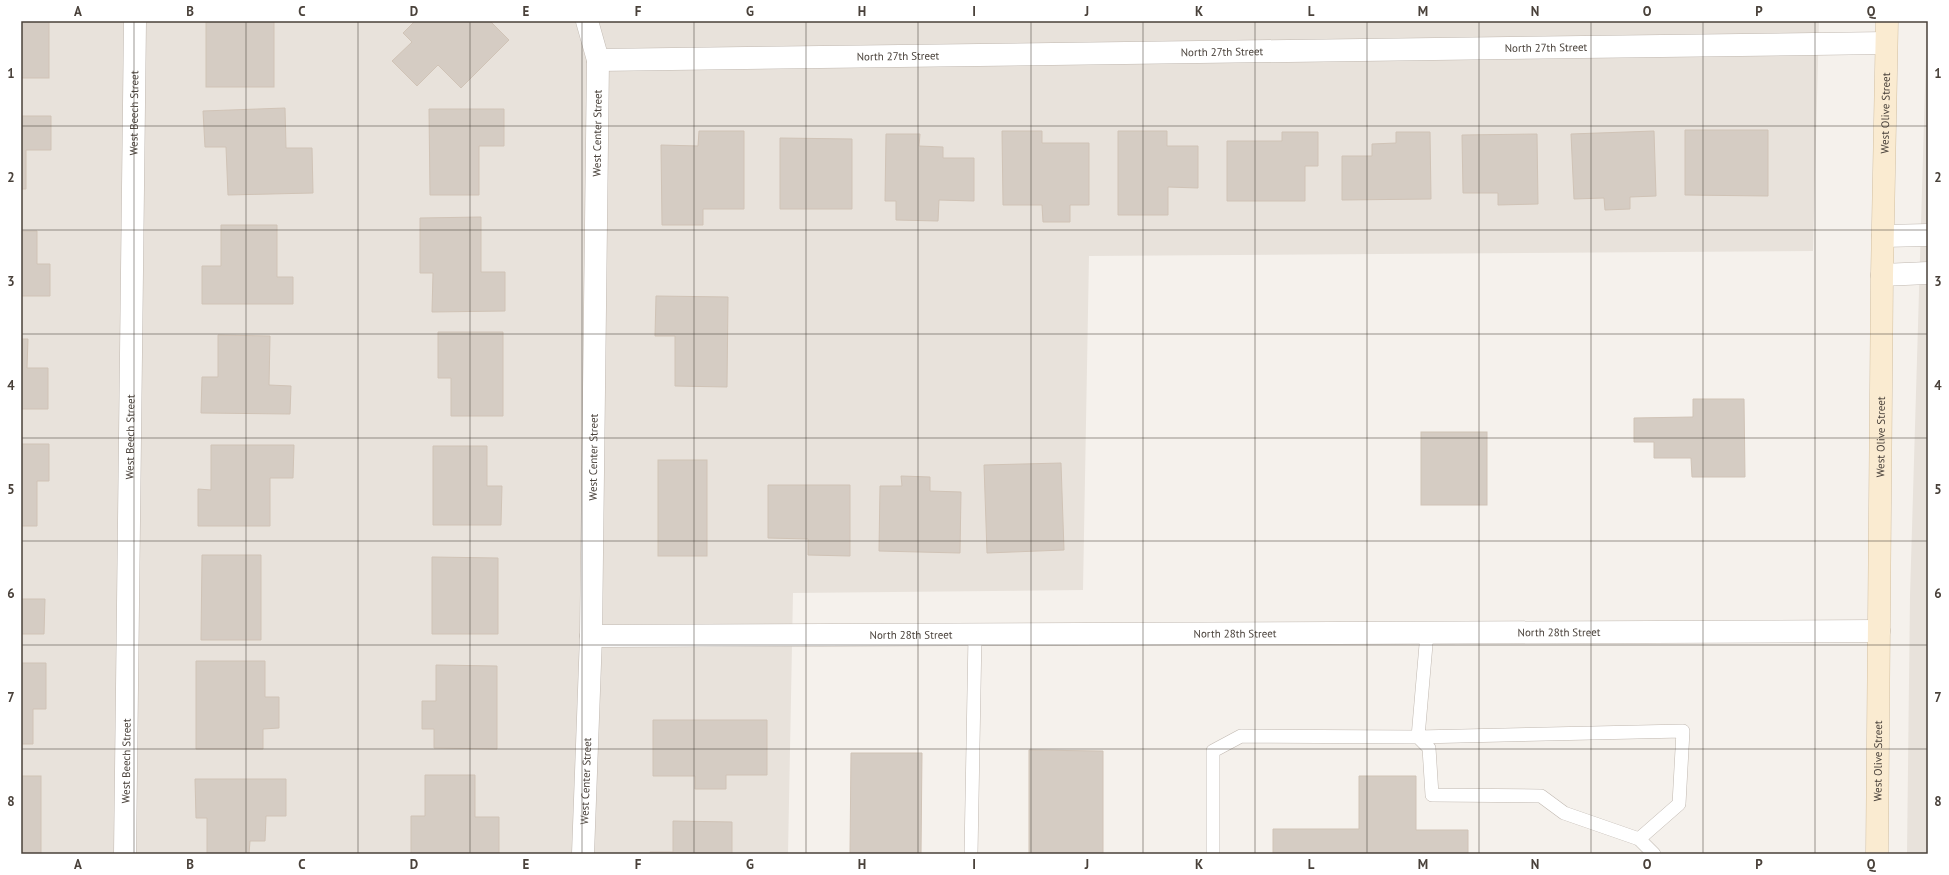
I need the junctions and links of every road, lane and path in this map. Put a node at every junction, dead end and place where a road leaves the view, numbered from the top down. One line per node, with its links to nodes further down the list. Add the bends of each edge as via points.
1 (135, 21): 16 (street, West Beech Street)
2 (586, 21): 5 (street)
3 (1887, 21): 4 (main road, West Olive Street)
4 (1886, 43): 5 (street, North 27th Street); 7 (main road, West Olive Street)
5 (598, 60): 13 (street, West Center Street)
6 (1928, 235): 7 (street)
7 (1883, 236): 9 (main road, West Olive Street)
8 (1928, 273): 9 (street)
9 (1882, 274): 10 (main road, West Olive Street)
10 (1879, 631): 11 (street, North 28th Street); 21 (main road, West Olive Street)
11 (1427, 632): 12 (street, North 28th Street); 14 (lane)
12 (975, 634): 13 (street, North 28th Street); 18 (lane)
13 (591, 636): 17 (street, West Center Street)
14 (1418, 736): 15 (lane, via 1428,748 1432,795 1541,796 1564,813); 15 (lane, via 1683,732 1680,804); 19 (lane, via 1241,736 1213,751)
15 (1639, 839): 20 (lane)
16 (125, 854)
17 (583, 854)
18 (971, 854)
19 (1213, 854)
20 (1654, 854)
21 (1877, 854)

